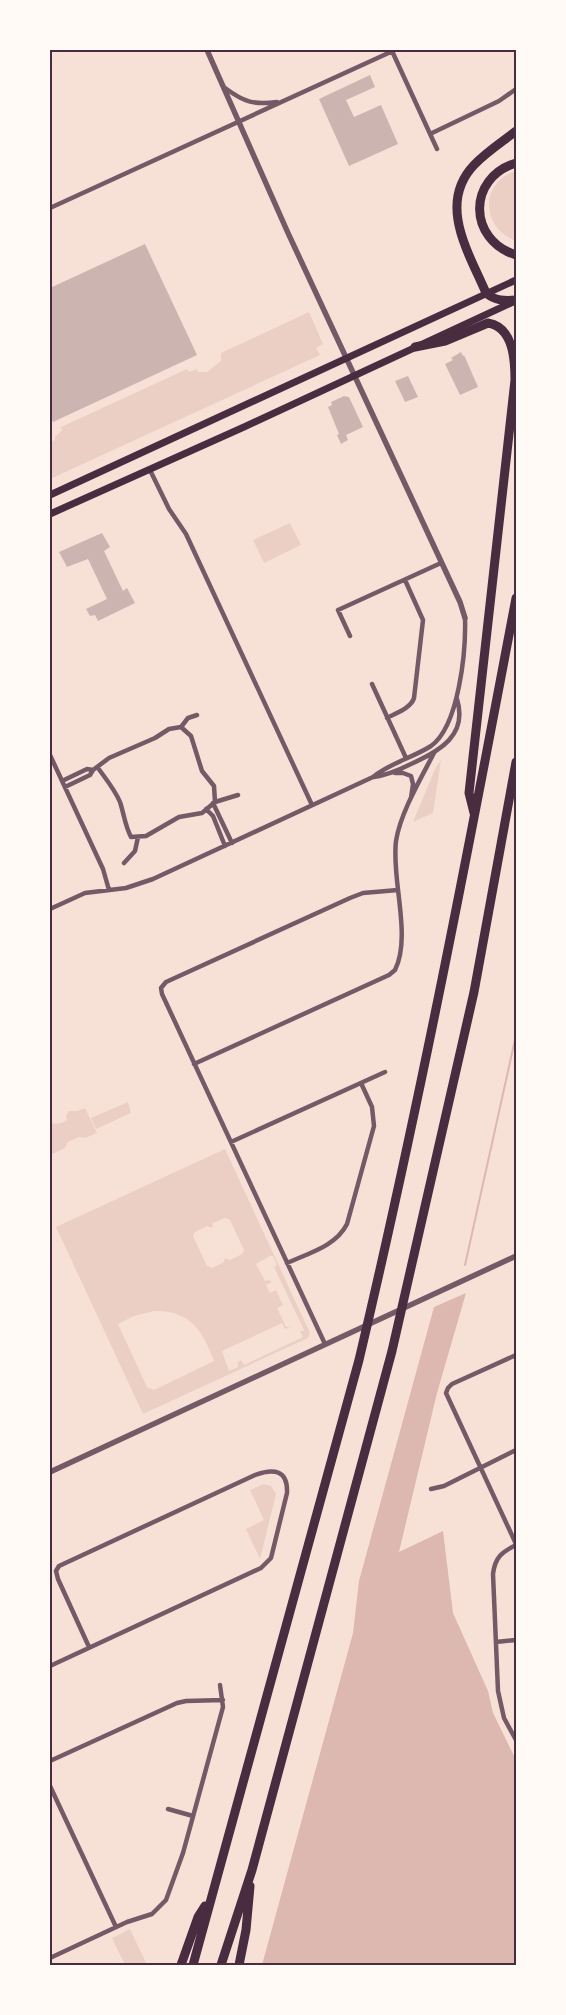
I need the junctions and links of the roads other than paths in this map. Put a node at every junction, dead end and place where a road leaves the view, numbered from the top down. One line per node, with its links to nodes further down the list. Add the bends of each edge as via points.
1 (207, 50): 3 (street)
2 (394, 51): 5 (street); 8 (street)
3 (224, 87): 5 (street, via 247,102); 6 (street)
4 (516, 89): 8 (street, via 499,101)
5 (281, 101): 6 (street)
6 (240, 121): 11 (street); 17 (street)
7 (516, 131): 14 (highway, via 474,165 458,192 459,230)
8 (430, 134): 9 (street)
9 (437, 149)
10 (516, 163): 12 (highway, via 503,168 490,179 482,193 480,209 483,226 489,236 502,249)
11 (50, 208)
12 (516, 255)
13 (516, 280): 14 (main road)
14 (486, 293): 15 (highway, via 499,300); 17 (main road)
15 (516, 300): 16 (main road)
16 (415, 347): 18 (main road); 46 (highway, via 445,341 488,323 496,324 504,332 513,353 515,380 469,793)
17 (346, 358): 18 (street); 20 (main road)
18 (354, 376): 19 (main road); 22 (street)
19 (150, 470): 21 (main road); 44 (street, via 169,509 186,534)
20 (50, 495)
21 (50, 514)
22 (441, 563): 23 (street); 25 (street)
23 (405, 580): 26 (street, via 338,610); 30 (street, via 423,620 414,698 408,706)
24 (516, 598): 46 (highway)
25 (465, 618): 28 (street)
26 (350, 636)
27 (372, 684): 30 (street)
28 (457, 699): 32 (street, via 461,711 456,728); 34 (street, via 441,737 426,749)
29 (197, 715): 31 (street, via 188,718)
30 (387, 718): 34 (street)
31 (181, 727): 36 (street, via 169,729 109,758); 43 (street, via 191,736 202,771 214,786)
32 (434, 753): 37 (street); 42 (street)
33 (50, 755): 39 (street)
34 (406, 758): 38 (street)
35 (516, 762): 78 (highway, via 474,992 413,1264)
36 (96, 769): 39 (street, via 87,769); 40 (street, via 90,776); 47 (street, via 115,791 130,837)
37 (387, 775): 38 (street); 42 (street, via 401,772 411,776)
38 (373, 777): 44 (street)
39 (62, 781): 40 (street)
40 (65, 787): 51 (street, via 103,869)
41 (238, 795): 43 (street)
42 (411, 799): 52 (street, via 396,841)
43 (214, 803): 45 (street); 48 (street)
44 (312, 805): 48 (street)
45 (206, 809): 47 (street, via 202,813 179,817 146,836); 49 (street, via 213,816)
46 (475, 816): 79 (highway, via 359,1360)
47 (138, 836): 50 (street, via 135,851)
48 (232, 843): 49 (street)
49 (225, 846): 51 (street, via 147,881)
50 (124, 863)
51 (109, 890): 53 (street, via 85,893)
52 (398, 890): 54 (street, via 402,930 394,971); 54 (street, via 354,896 166,982 161,988 162,994)
53 (50, 909)
54 (194, 1064): 57 (street)
55 (385, 1072): 56 (street)
56 (360, 1083): 57 (street); 59 (street, via 372,1107 374,1126 347,1224 334,1241)
57 (231, 1142): 59 (street)
58 (516, 1256): 60 (street)
59 (287, 1263): 60 (street)
60 (325, 1344): 64 (street)
61 (516, 1355): 63 (street, via 452,1384 447,1390)
62 (516, 1450): 63 (street)
63 (480, 1468): 65 (street, via 444,1486); 66 (street)
64 (50, 1472)
65 (430, 1489)
66 (516, 1544): 68 (street, via 497,1557 493,1574)
67 (516, 1640): 68 (street)
68 (496, 1642): 73 (street, via 500,1705)
69 (89, 1648): 69 (street, via 267,1564 287,1493 287,1483 282,1474 267,1471 255,1475 59,1566 56,1571 58,1579); 70 (street)
70 (50, 1666)
71 (220, 1685): 72 (street)
72 (223, 1700): 74 (street, via 177,1703); 77 (street)
73 (516, 1740)
74 (50, 1761)
75 (50, 1786): 80 (street)
76 (168, 1810): 77 (street)
77 (193, 1816): 80 (street, via 166,1900 152,1914)
78 (252, 1870): 85 (highway); 86 (highway)
79 (211, 1897): 83 (highway, via 198,1917); 84 (highway)
80 (116, 1927): 81 (street)
81 (50, 1959): 82 (street)
82 (52, 1965)
83 (181, 1965)
84 (193, 1965)
85 (221, 1965)
86 (240, 1965)

